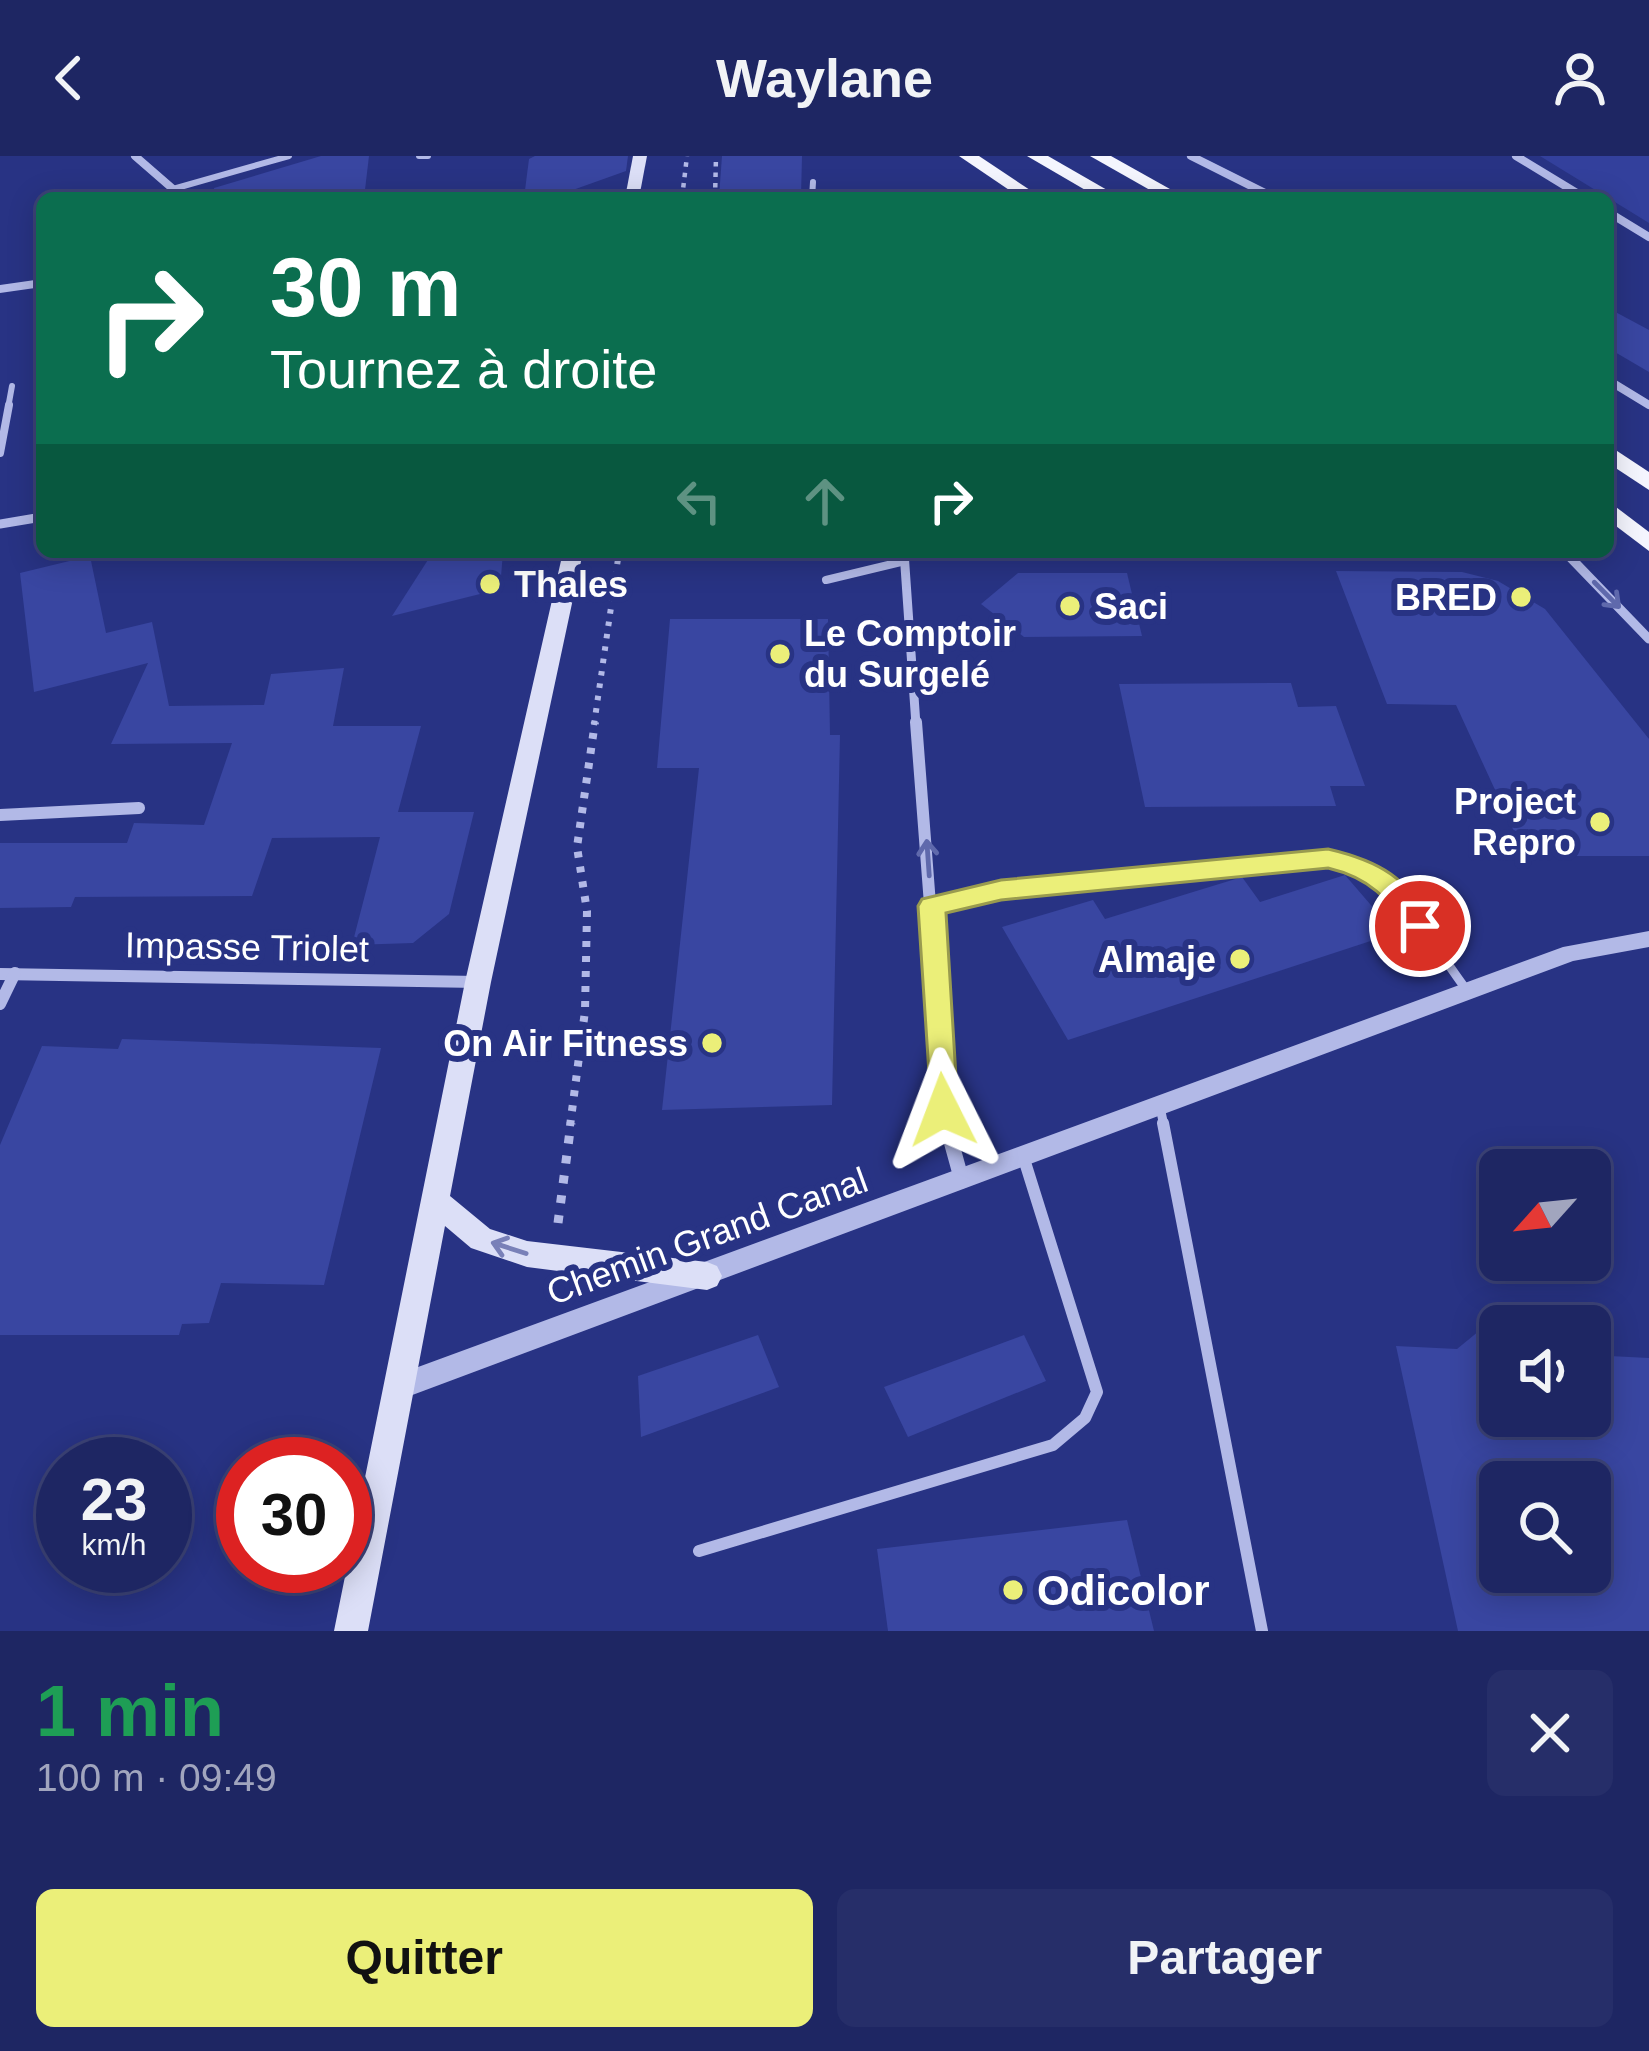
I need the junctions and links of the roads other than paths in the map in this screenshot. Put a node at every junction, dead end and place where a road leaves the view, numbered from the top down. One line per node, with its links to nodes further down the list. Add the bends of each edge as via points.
1 (134, 156): 10 (street)
2 (289, 156): 11 (lane)
3 (640, 156): 12 (main road)
4 (967, 156): 14 (main road)
5 (1035, 156): 15 (main road)
6 (1098, 156): 16 (main road)
7 (1192, 156): 17 (street)
8 (1516, 156): 18 (street)
9 (813, 182): 13 (lane)
10 (170, 192)
11 (178, 192)
12 (633, 192)
13 (812, 192)
14 (1024, 192)
15 (1101, 192)
16 (1167, 192)
17 (1263, 192)
18 (1575, 192)
19 (1614, 216): 20 (street)
20 (1649, 237)
21 (36, 285): 22 (street)
22 (0, 289)
23 (36, 299): 24 (street)
24 (0, 302)
25 (1614, 384): 27 (street)
26 (12, 386): 28 (lane)
27 (1649, 405)
28 (0, 453)
29 (1614, 456): 30 (main road)
30 (1649, 482)
31 (1614, 517): 34 (main road)
32 (36, 518): 33 (street)
33 (0, 524)
34 (1649, 544)
35 (572, 558): 46 (main road)
36 (901, 558): 39 (lane)
37 (904, 558): 43 (street, one-way to 37)
38 (1570, 558): 40 (street, one-way to 40)
39 (826, 580)
40 (1649, 639)
41 (139, 808): 42 (street)
42 (0, 815)
43 (932, 906): 47 (lane, via 1001,890 1328,859 1366,867 1397,890); 51 (street, via 943,1110)
44 (1649, 939): 47 (street, Chemin Grand Canal, via 1571,953)
45 (8, 973): 46 (street, Impasse Triolet); 48 (street, Impasse Triolet)
46 (478, 982): 52 (main road)
47 (1468, 992): 49 (street, Chemin Grand Canal)
48 (0, 1004)
49 (1160, 1107): 50 (street, Chemin Grand Canal); 57 (lane)
50 (1024, 1159): 51 (street, Chemin Grand Canal); 55 (lane, via 1097,1392 1085,1418 1052,1444)
51 (963, 1182): 53 (street, Chemin Grand Canal)
52 (436, 1202): 53 (main road, one-way to 52, via 554,1257 482,1239); 54 (main road)
53 (707, 1276): 54 (street, Chemin Grand Canal)
54 (400, 1387): 56 (main road)
55 (699, 1550)
56 (351, 1631)
57 (1262, 1631)

